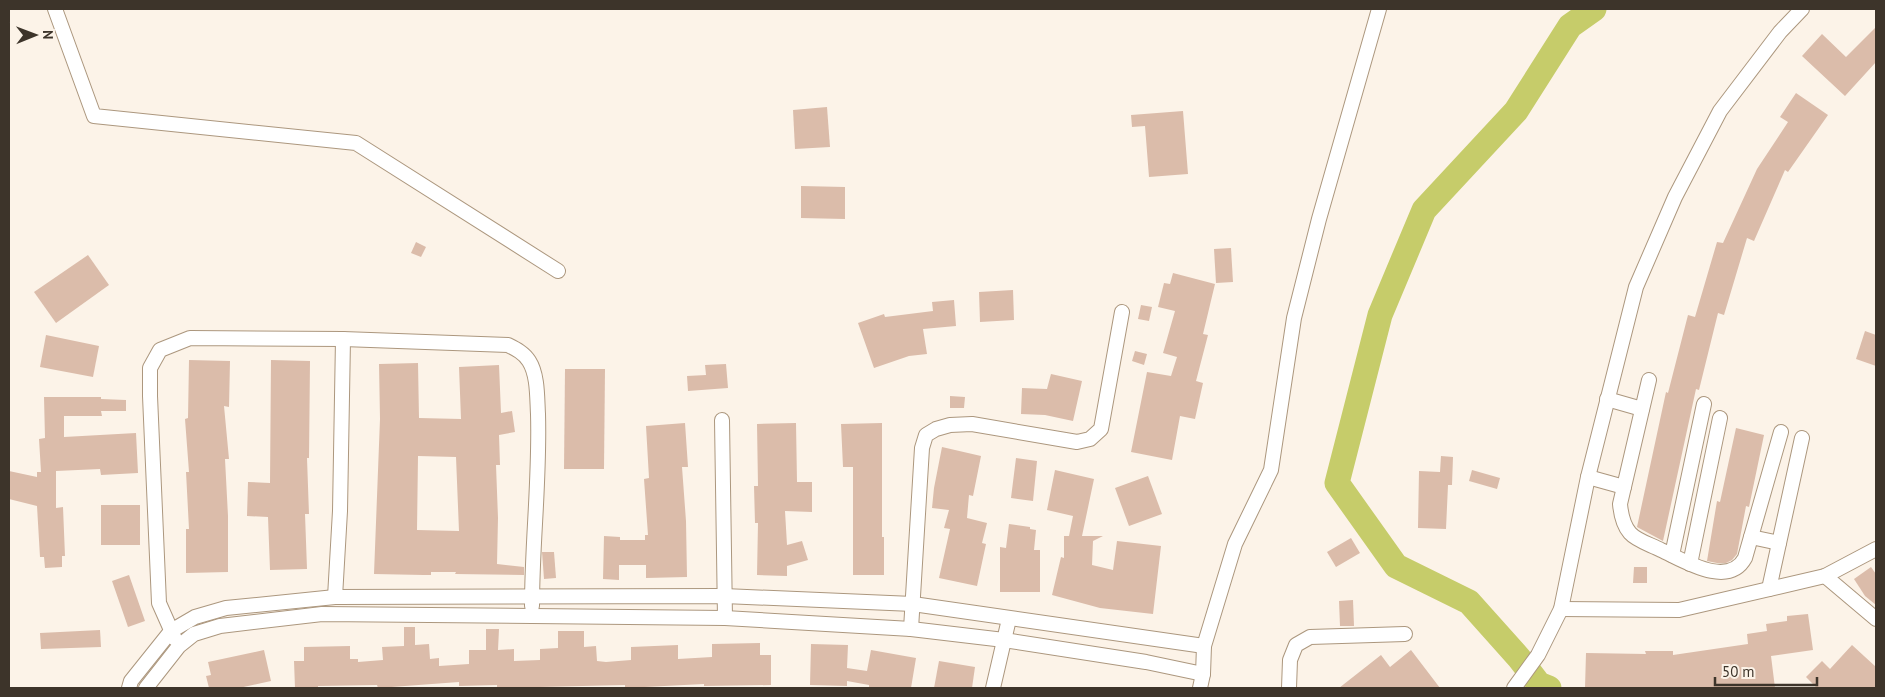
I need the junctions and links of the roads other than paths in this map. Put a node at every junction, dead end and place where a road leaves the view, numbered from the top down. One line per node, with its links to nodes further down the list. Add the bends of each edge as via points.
1 (55, 9): 4 (street, via 94,116 356,143)
2 (1378, 9): 42 (street, via 1294,318 1271,470 1235,544)
3 (1802, 9): 8 (street, via 1780,32 1720,111 1674,197 1636,287)
4 (558, 271)
5 (1122, 312): 31 (street, via 1101,428 1090,439 1076,442 972,424 950,425 926,436 922,448)
6 (343, 339): 29 (street); 30 (street, via 508,345 521,352 529,362 534,377 538,437); 38 (street, via 190,338 160,350 150,368 150,396 159,603)
7 (1649, 380): 10 (street)
8 (1607, 398): 10 (street); 17 (street)
9 (1704, 404): 18 (street)
10 (1642, 408): 20 (street)
11 (1720, 418): 19 (street)
12 (722, 420): 28 (street)
13 (1781, 432): 15 (street)
14 (1802, 438): 16 (street)
15 (1772, 464): 16 (street); 21 (street)
16 (1795, 470): 22 (street)
17 (1588, 477): 20 (street); 32 (street)
18 (1688, 478): 19 (street); 24 (street)
19 (1707, 482): 25 (street)
20 (1624, 487): 24 (street, via 1620,504 1625,527 1632,536)
21 (1751, 537): 22 (street); 25 (street, via 1745,558 1734,570 1711,571)
22 (1779, 544): 27 (street)
23 (1876, 549): 26 (street)
24 (1672, 555): 25 (street)
25 (1690, 564)
26 (1824, 576): 27 (street); 36 (street)
27 (1769, 589): 32 (street, via 1680,610)
28 (724, 596): 30 (street); 31 (street); 34 (street)
29 (335, 597): 30 (street); 38 (street, via 226,608 195,617)
30 (532, 598): 33 (street)
31 (913, 604): 35 (street); 37 (street)
32 (1561, 609): 49 (street, via 1538,655)
33 (532, 617): 34 (street); 41 (street, via 322,614 220,626 194,634)
34 (725, 618): 37 (street)
35 (1009, 619): 40 (street); 42 (street)
36 (1876, 619)
37 (912, 629): 40 (street)
38 (171, 631): 41 (street); 44 (street, via 131,681)
39 (1405, 634): 48 (street, via 1310,637 1296,645 1290,660)
40 (1004, 640): 43 (street); 46 (street)
41 (179, 646): 45 (street)
42 (1204, 646): 43 (street)
43 (1203, 674): 47 (street)
44 (129, 688)
45 (146, 688)
46 (993, 688)
47 (1200, 688)
48 (1290, 688)
49 (1514, 688)

